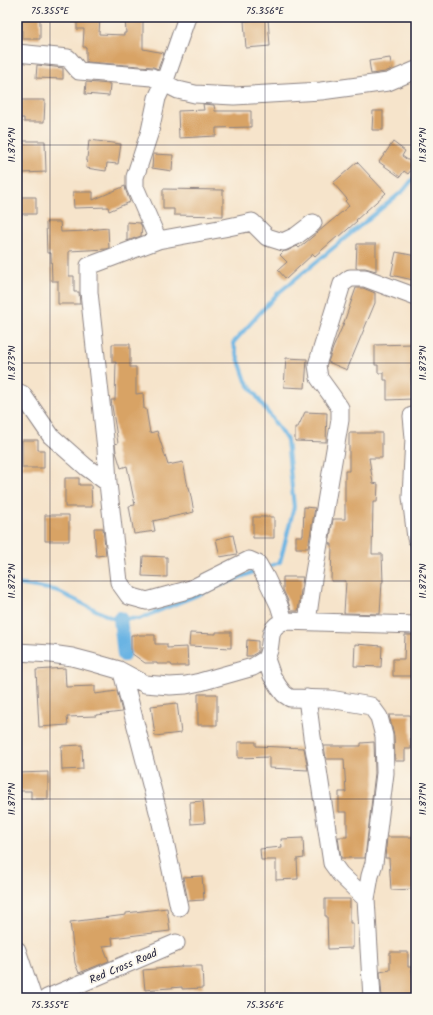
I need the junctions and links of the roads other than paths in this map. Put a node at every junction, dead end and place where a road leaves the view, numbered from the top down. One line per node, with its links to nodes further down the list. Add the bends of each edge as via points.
1 (187, 17): 4 (street)
2 (17, 53): 4 (street, via 68,58 79,71 143,75)
3 (416, 70): 4 (street, via 388,82 321,91 242,96 195,94)
4 (164, 83): 6 (street, via 156,98 150,131 135,177 135,187)
5 (313, 223): 6 (street, via 283,242 267,237 252,222)
6 (158, 240): 10 (street, via 89,266 89,292)
7 (416, 297): 13 (street, via 365,278 350,278 342,284 317,365 319,378 340,408 340,420)
8 (17, 392): 10 (street, via 22,394 51,436)
9 (412, 416): 11 (street, via 414,438 411,497)
10 (108, 483): 12 (street, via 119,582 129,596 147,601 191,589 249,560 262,571)
11 (415, 528)
12 (284, 621): 13 (street); 16 (street, via 273,629)
13 (307, 622): 14 (street)
14 (416, 625)
15 (17, 652): 17 (street, via 72,657)
16 (266, 659): 17 (street, via 254,667 186,685 145,684); 18 (street, via 272,676 284,694 290,698)
17 (122, 672): 20 (street, via 161,823)
18 (307, 698): 19 (street, via 332,863); 19 (street, via 371,706 379,717 384,736 385,773 374,863)
19 (366, 899): 25 (street)
20 (179, 907)
21 (176, 943): 24 (street, Red Cross Road)
22 (17, 950): 23 (street)
23 (33, 998)
24 (47, 998)
25 (372, 998)

